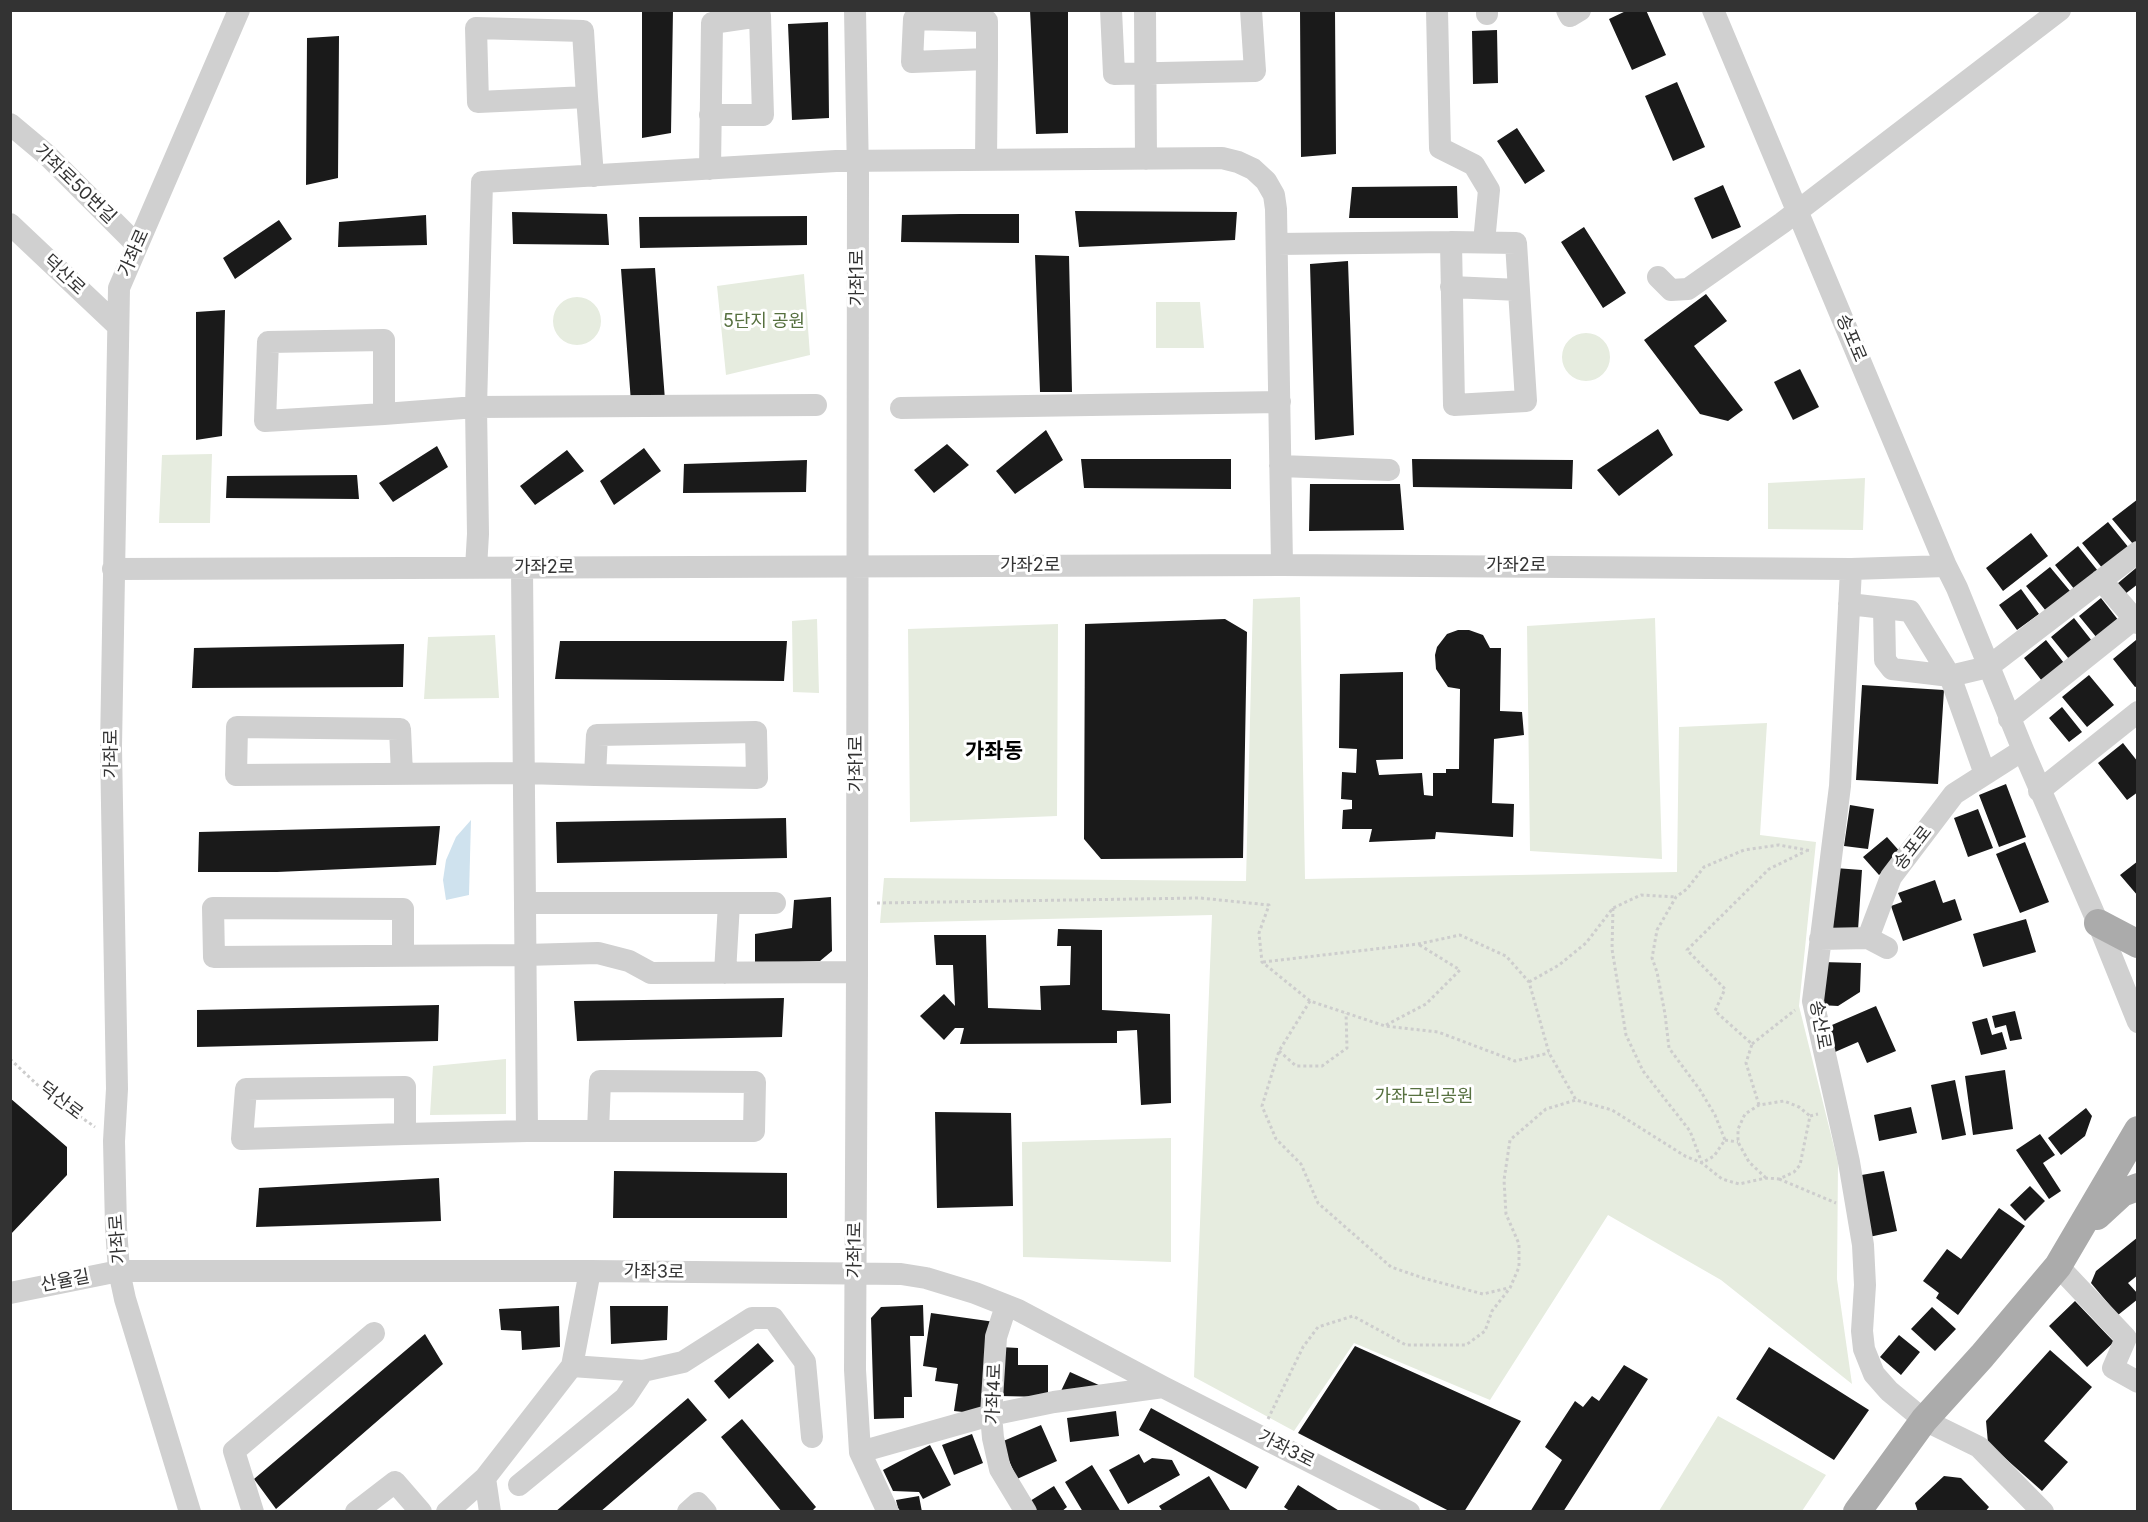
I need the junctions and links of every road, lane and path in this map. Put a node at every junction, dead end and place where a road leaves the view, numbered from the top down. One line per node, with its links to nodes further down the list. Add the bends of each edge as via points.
1 (239, 10): 26 (street, 가좌로)
2 (855, 10): 18 (street, 가좌1로)
3 (1111, 10): 12 (street, via 1114,74)
4 (1145, 10): 12 (street)
5 (1251, 10): 12 (street, via 1255,71)
6 (1437, 10): 24 (street, via 1440,148 1474,165 1489,190)
7 (1567, 10): 8 (street, via 1570,16)
8 (1580, 10)
9 (1713, 10): 21 (street, 송포로)
10 (2060, 10): 21 (street)
11 (987, 59): 17 (street)
12 (1146, 73): 16 (street)
13 (587, 97): 13 (street, via 583,31 476,28 478,102); 20 (street)
14 (710, 115): 14 (street, via 712,23 760,16 763,115); 19 (street)
15 (10, 124): 26 (street, 가좌로50번길, via 47,155)
16 (1146, 159): 17 (street); 25 (street, via 1222,158 1253,170 1274,195)
17 (986, 160): 18 (street)
18 (857, 162): 19 (street); 41 (street, 가좌1로)
19 (710, 169): 20 (street)
20 (593, 176): 33 (street, via 482,182)
21 (1798, 210): 27 (street, via 1688,289 1671,290); 40 (street, 송포로)
22 (10, 224): 30 (street, 덕산로)
23 (1451, 242): 24 (street); 25 (street); 28 (street)
24 (1484, 242): 29 (street, via 1516,243)
25 (1277, 244): 31 (street)
26 (137, 245): 30 (street, 가좌로, via 119,288)
27 (1658, 277)
28 (1451, 287): 29 (street); 29 (street, via 1454,405 1526,401)
29 (1519, 290)
30 (118, 326): 45 (street, 가좌로)
31 (1280, 402): 34 (street); 36 (street)
32 (816, 405): 33 (street)
33 (476, 407): 35 (street); 42 (street)
34 (901, 408)
35 (384, 414): 35 (street, via 265,421 268,342 384,340)
36 (1280, 466): 37 (street); 39 (street)
37 (1389, 470)
38 (2138, 552): 46 (street)
39 (1282, 565): 41 (street, 가좌2로); 44 (street, 가좌2로)
40 (1946, 566): 44 (street, 가좌2로); 50 (street, 송포로)
41 (857, 567): 43 (street, 가좌2로); 75 (street, 가좌1로)
42 (476, 568): 43 (street, 가좌2로); 45 (street, 가좌2로)
43 (522, 568): 55 (street)
44 (1851, 568): 47 (street, 송산로)
45 (113, 569): 96 (street, 가좌로, via 111,747 117,1089)
46 (2101, 580): 49 (street); 50 (street)
47 (1849, 604): 48 (street); 69 (street, 송산로, via 1840,786)
48 (1884, 608): 51 (street, via 1910,611); 51 (street, via 1885,660 1892,669)
49 (2136, 619): 53 (street)
50 (1988, 667): 51 (street); 53 (street, 송포로)
51 (1950, 676): 57 (street)
52 (2138, 712): 59 (street)
53 (2009, 719): 54 (street, 송포로)
54 (2023, 750): 57 (street, 송포로); 59 (street, 송포로)
55 (524, 773): 56 (street); 58 (street); 63 (street)
56 (402, 774): 56 (street, via 236,776 237,728 400,729)
57 (1985, 774): 69 (street, 송포로, via 1954,794 1891,877 1878,943)
58 (595, 775): 58 (street, via 757,778 756,732 597,735)
59 (2039, 790): 68 (street, 송포로)
60 (1808, 850): 61 (path); 62 (path, via 1779,845 1744,850 1704,867); 83 (path, via 1769,869 1687,950 1725,989 1715,1011)
61 (1815, 852)
62 (1676, 897): 67 (path, via 1641,895); 95 (path, via 1657,930 1652,958 1669,1048 1700,1089)
63 (525, 903): 64 (street); 72 (street)
64 (729, 903): 65 (street); 76 (street)
65 (775, 903)
66 (871, 904): 74 (path, via 1200,898 1269,905 1259,933)
67 (1613, 908): 77 (path, via 1586,943); 98 (path, via 1612,950 1626,1035 1643,1071 1690,1131)
68 (2098, 923): 71 (main road); 81 (street, 송포로)
69 (1820, 939): 117 (street, 송산로, via 1813,1001 1862,1237 1864,1349 1881,1383)
70 (1418, 944): 74 (path); 77 (path, via 1460,935 1506,956); 82 (path, via 1460,970 1426,1004)
71 (2138, 944)
72 (525, 955): 73 (street); 76 (street, via 598,953 629,961 651,973); 92 (street)
73 (403, 956): 73 (street, via 214,957 213,908 403,909)
74 (1262, 962): 78 (path)
75 (858, 972): 76 (street); 106 (street, 가좌1로)
76 (725, 974)
77 (1529, 982): 85 (path)
78 (1310, 1001): 80 (path); 84 (path)
79 (1799, 1006): 83 (path)
80 (1346, 1013): 82 (path); 84 (path, via 1347,1048 1322,1066 1296,1066)
81 (2138, 1022)
82 (1385, 1026): 85 (path, via 1438,1032 1515,1061)
83 (1752, 1044): 88 (path, via 1746,1063)
84 (1279, 1051): 107 (path, via 1262,1106 1276,1139 1301,1164 1318,1203 1391,1267 1483,1294)
85 (1549, 1053): 87 (path)
86 (10, 1059): 96 (path, 덕산로, via 44,1091)
87 (1576, 1100): 98 (path, via 1612,1110); 107 (path, via 1546,1109 1510,1140 1504,1180 1506,1214 1519,1244 1519,1267)
88 (1759, 1105): 90 (path, via 1784,1101); 97 (path, via 1744,1114)
89 (1819, 1114): 90 (path)
90 (1810, 1116): 100 (path, via 1800,1165)
91 (2138, 1130): 103 (main road)
92 (527, 1131): 93 (street); 94 (street)
93 (598, 1131): 93 (street, via 754,1131 754,1082 600,1081)
94 (405, 1134): 94 (street, via 242,1138 246,1089 405,1087)
95 (1725, 1140): 97 (path); 98 (path, via 1714,1156)
96 (114, 1141): 104 (street, 가좌로)
97 (1738, 1142): 99 (path, via 1749,1162)
98 (1702, 1163): 99 (path, via 1722,1179 1738,1184)
99 (1766, 1178): 100 (path)
100 (1779, 1179): 102 (path)
101 (2138, 1187): 103 (main road, via 2122,1193 2095,1218)
102 (1837, 1204)
103 (2063, 1258): 111 (street); 117 (main road)
104 (119, 1271): 105 (street, 가좌3로); 108 (street, 산율길); 124 (street, 가좌로)
105 (590, 1271): 106 (street, 가좌3로); 112 (street)
106 (855, 1274): 109 (street, 가좌3로, via 926,1278); 120 (street, 가좌1로)
107 (1510, 1288): 118 (path, via 1492,1311 1485,1330 1466,1346 1406,1345 1353,1317 1318,1327 1303,1347)
108 (10, 1293)
109 (1006, 1305): 115 (street, 가좌3로); 116 (street, 가좌4로, via 996,1337)
110 (374, 1333): 125 (street, via 234,1451)
111 (2131, 1339): 114 (street, via 2126,1338 2113,1368)
112 (572, 1366): 113 (street); 121 (street)
113 (643, 1371): 119 (street, via 683,1362 752,1318 774,1318 806,1362); 122 (street, via 625,1398)
114 (2138, 1382)
115 (1163, 1387): 116 (street); 123 (street, 가좌3로)
116 (991, 1415): 120 (street); 133 (street, 가좌4로, via 1000,1469)
117 (1924, 1420): 134 (main road); 135 (street, 송산로, via 1980,1447)
118 (1266, 1424)
119 (812, 1437)
120 (860, 1452): 132 (street, 가좌1로)
121 (485, 1478): 128 (street); 129 (street)
122 (519, 1485)
123 (1402, 1510)
124 (190, 1512)
125 (253, 1512)
126 (356, 1512): 127 (street, via 395,1482)
127 (421, 1512)
128 (447, 1512)
129 (490, 1512)
130 (688, 1512): 131 (street, via 698,1503)
131 (706, 1512)
132 (888, 1512)
133 (1026, 1512)
134 (1857, 1512)
135 (2043, 1512)

